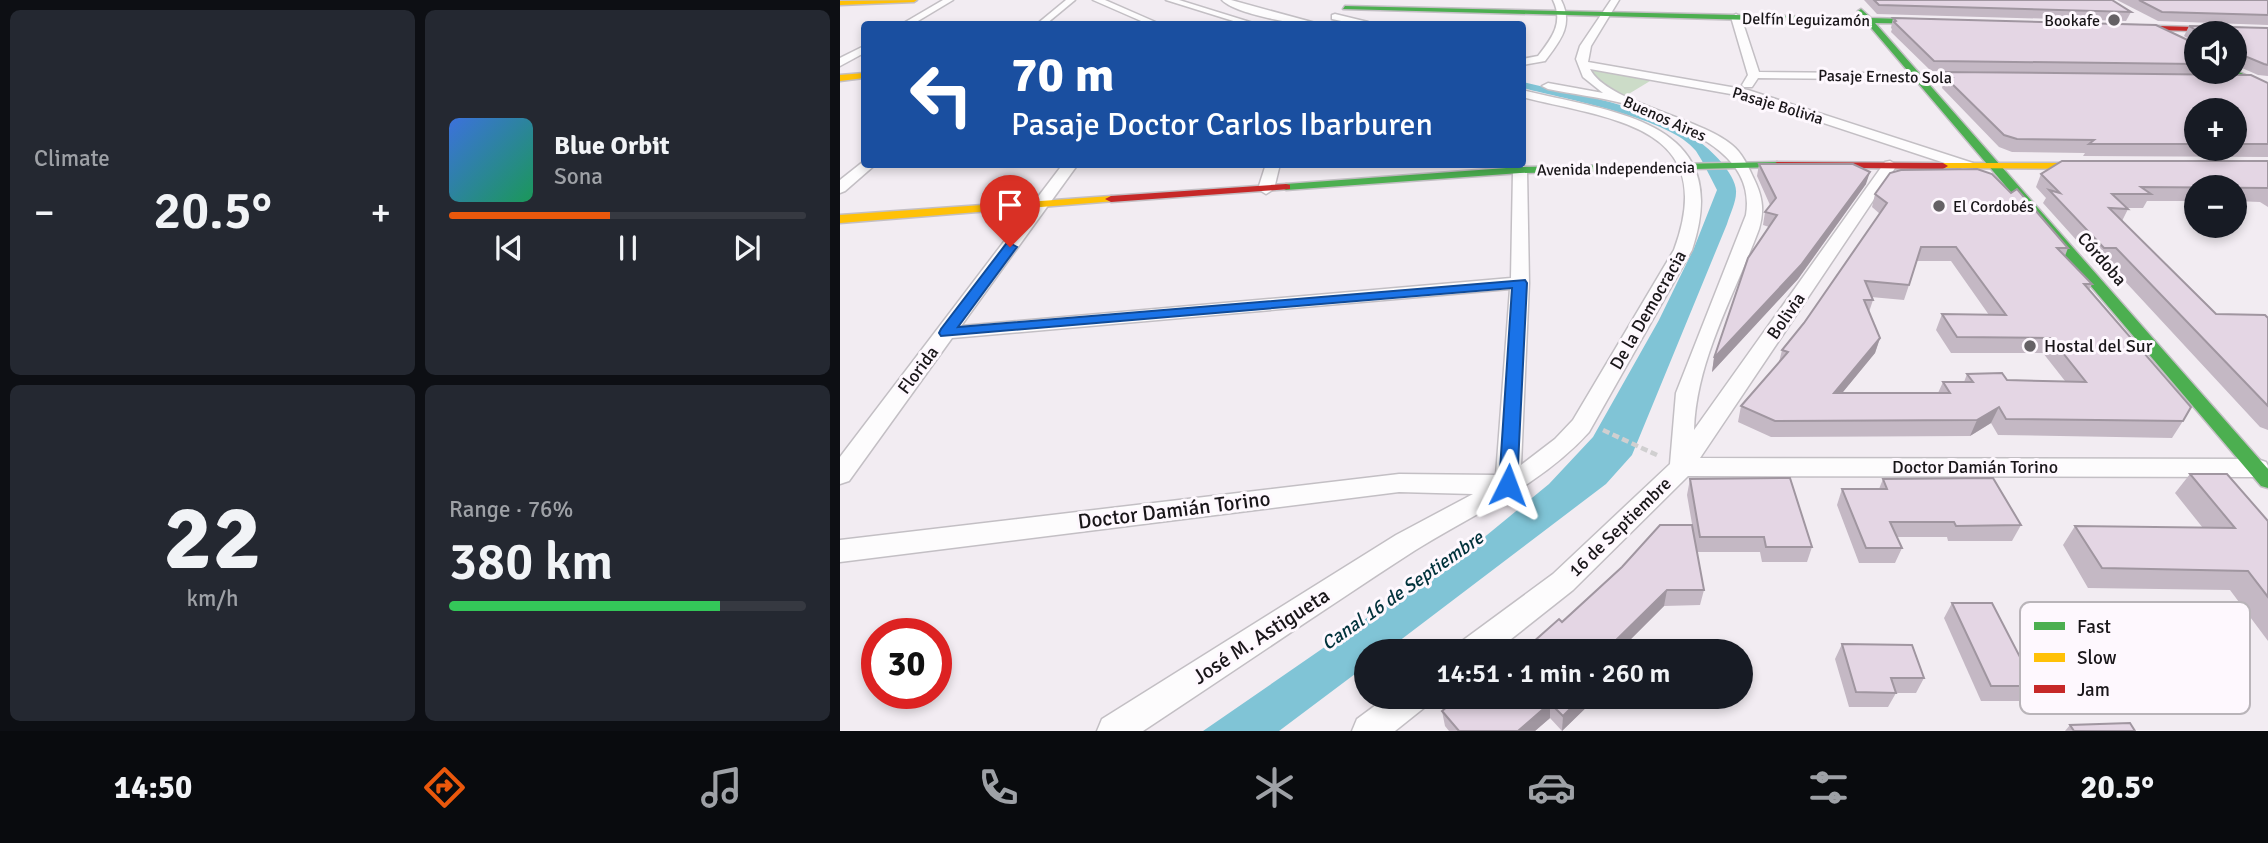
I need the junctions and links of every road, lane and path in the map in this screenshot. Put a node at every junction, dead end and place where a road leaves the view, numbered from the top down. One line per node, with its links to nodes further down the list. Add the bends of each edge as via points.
1 (914, 0): 8 (main road)
2 (949, 0): 15 (street)
3 (1071, 0): 16 (street)
4 (1097, 0): 17 (street)
5 (1170, 0): 18 (street)
6 (1852, 0): 14 (main road, Córdoba)
7 (1226, 1): 19 (street)
8 (840, 3)
9 (1561, 6): 10 (main road, Delfín Leguizamón); 12 (main road, Delfín Leguizamón); 27 (street, via 1564,23 1541,59)
10 (1612, 7): 13 (main road, Delfín Leguizamón); 29 (street, via 1583,51)
11 (2124, 11): 23 (main road)
12 (1340, 12): 20 (street)
13 (1736, 17): 14 (main road, Delfín Leguizamón); 30 (street)
14 (1869, 20): 21 (main road, Delfín Leguizamón); 32 (main road, Córdoba)
15 (912, 21)
16 (1045, 21)
17 (1149, 21)
18 (1244, 21)
19 (1303, 21)
20 (1359, 21)
21 (1949, 22)
22 (2100, 27): 23 (main road)
23 (2155, 28): 24 (main road); 25 (main road)
24 (2268, 31)
25 (2184, 44)
26 (861, 51): 28 (street)
27 (1526, 61)
28 (840, 64)
29 (1582, 64): 40 (street, Pasaje Bolivia); 42 (street, Buenos Aires)
30 (1754, 75): 32 (street, Pasaje Ernesto Sola); 40 (street)
31 (861, 76): 33 (main road)
32 (1919, 77): 34 (street, Pasaje Ernesto Sola); 47 (main road, Córdoba)
33 (840, 78)
34 (1987, 78)
35 (2247, 80): 37 (main road)
36 (1526, 81): 42 (street)
37 (2251, 81): 38 (street); 39 (main road)
38 (2268, 81)
39 (2268, 90)
40 (1744, 93): 46 (street, Pasaje Bolivia)
41 (1526, 94): 45 (street, De la Democracia, via 1640,124 1679,149)
42 (1621, 100): 43 (street, Buenos Aires, via 1711,138 1737,156)
43 (1741, 165): 44 (main road, Avenida Independencia); 45 (main road, Avenida Independencia); 62 (street, 16 de Septiembre, via 1756,204 1686,395)
44 (1890, 165): 46 (main road, Avenida Independencia); 62 (street, Bolivia)
45 (1685, 166): 49 (main road, Avenida Independencia); 61 (street, De la Democracia, via 1695,202 1688,239)
46 (1968, 166): 47 (main road, Avenida Independencia)
47 (1996, 166): 48 (main road, Avenida Independencia); 63 (main road, Córdoba)
48 (2104, 166)
49 (1526, 167)
50 (864, 168): 55 (street)
51 (1068, 168): 57 (street, Florida)
52 (1272, 168): 56 (street)
53 (1505, 168): 56 (main road, Avenida Independencia)
54 (1517, 168): 59 (street)
55 (840, 188)
56 (1266, 188): 57 (main road, Avenida Independencia)
57 (1042, 204): 58 (main road, Avenida Independencia); 60 (street, Florida)
58 (840, 219)
59 (1520, 283): 60 (street); 65 (street)
60 (946, 333): 64 (street, Florida)
61 (1584, 421): 62 (path); 65 (street, De la Democracia, via 1565,446)
62 (1682, 467): 63 (street, Doctor Damián Torino); 68 (street, 16 de Septiembre, via 1563,582)
63 (2264, 472)
64 (840, 475)
65 (1508, 485): 66 (street, De la Democracia); 67 (street, Doctor Damián Torino, via 1399,483)
66 (1408, 542): 70 (street, José M. Astigueta)
67 (840, 551)
68 (1489, 639)
69 (1397, 709): 71 (street)
70 (1114, 731)
71 (1368, 731)

